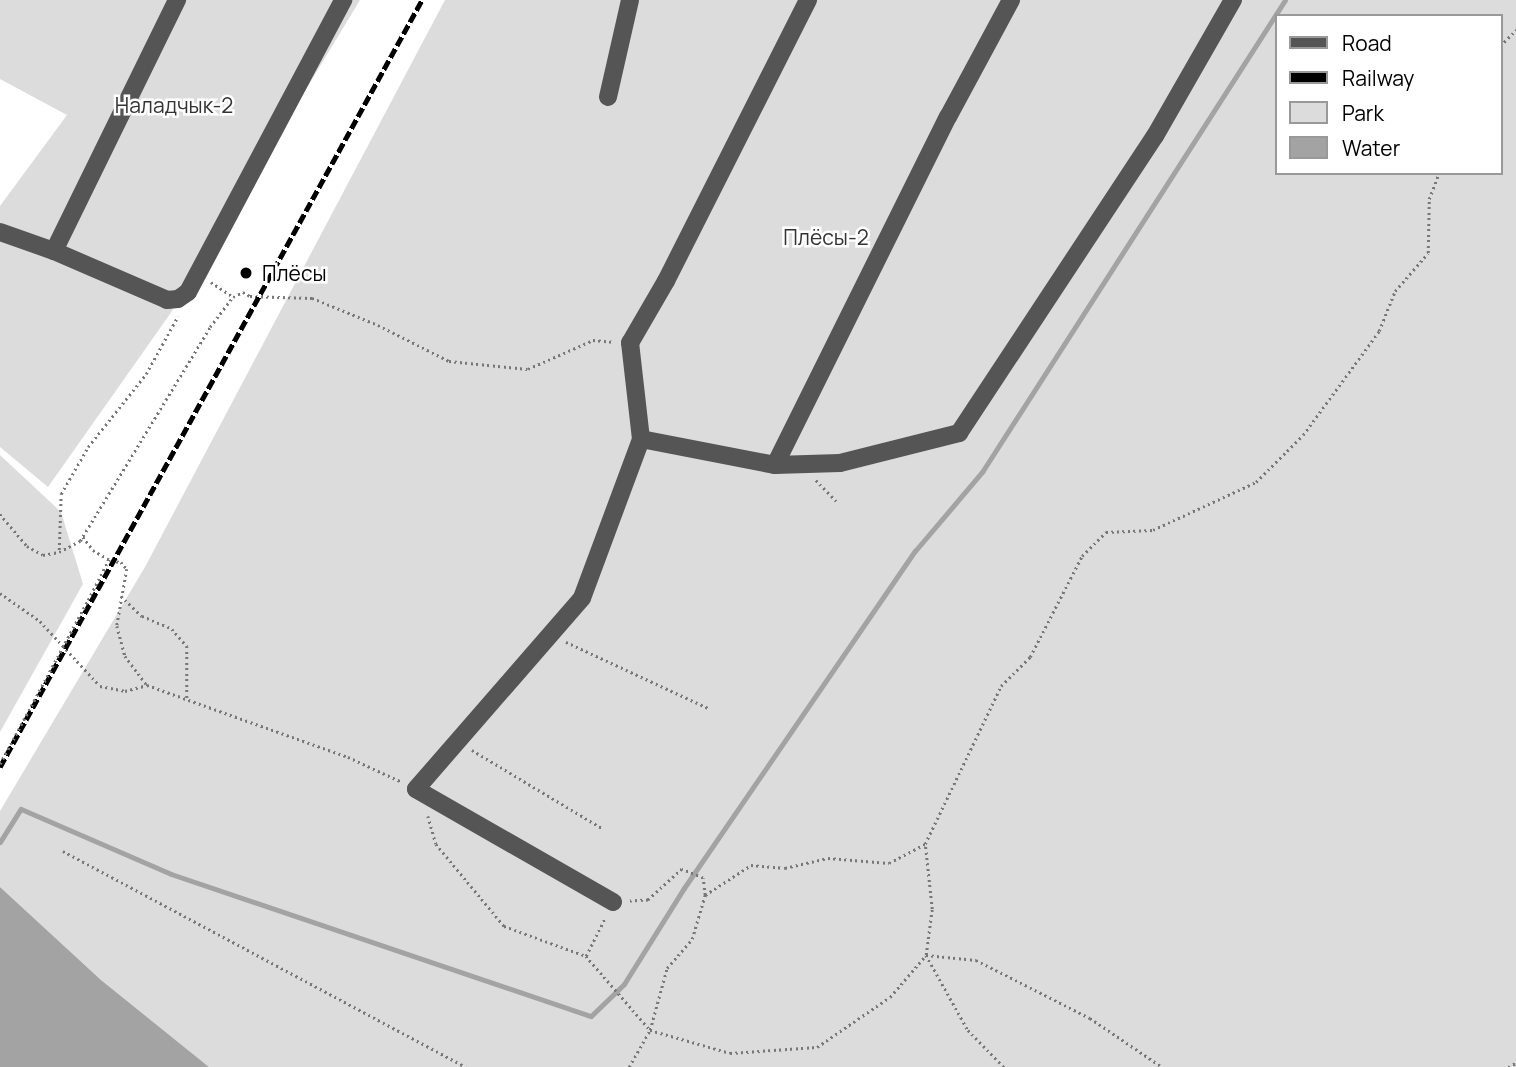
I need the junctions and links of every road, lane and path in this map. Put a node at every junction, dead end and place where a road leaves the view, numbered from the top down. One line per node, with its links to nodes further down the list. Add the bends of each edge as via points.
1 (177, 0): 12 (street)
2 (343, 0): 13 (street)
3 (630, 0): 9 (street)
4 (808, 0): 16 (street)
5 (1011, 0): 19 (street)
6 (1233, 0): 18 (street, via 1155,136 959,433 840,463)
7 (1516, 30): 8 (path)
8 (1502, 44)
9 (608, 97)
10 (1438, 175): 35 (path, via 1429,199 1428,253 1395,291 1379,331 1303,435 1256,482 1153,530 1106,532 1082,556 1030,657 1001,686)
11 (0, 232): 12 (street)
12 (54, 251): 15 (street, via 167,300)
13 (200, 275): 14 (path); 15 (street)
14 (233, 297): 16 (path, via 243,292 312,298 449,360 528,369 593,340); 22 (path, via 210,327)
15 (178, 299): 23 (path, via 178,316 146,374 88,447 61,494)
16 (630, 343): 17 (street)
17 (641, 439): 19 (street); 27 (street, via 582,598)
18 (802, 464): 19 (street); 20 (path)
19 (775, 465)
20 (836, 502)
21 (0, 514): 23 (path, via 27,546 43,555)
22 (83, 537): 23 (path); 24 (path)
23 (59, 552)
24 (109, 559): 26 (path, via 127,569); 32 (path, bridge)
25 (0, 593): 28 (path, via 40,621 100,686 125,691)
26 (121, 596): 28 (path, via 117,626 125,656); 29 (path, via 142,616 172,628 187,646)
27 (551, 635): 30 (path); 31 (street)
28 (147, 685): 29 (path)
29 (187, 699): 33 (path, via 348,757)
30 (709, 708)
31 (457, 741): 33 (street); 34 (path)
32 (0, 764)
33 (416, 789): 38 (street); 40 (path, via 436,844 504,926)
34 (602, 828)
35 (925, 844): 37 (path, via 889,863 828,858 785,867 751,865); 39 (path, via 932,909)
36 (63, 851): 43 (path)
37 (705, 895): 38 (path, via 703,878 682,869 648,900); 41 (path, via 692,939 667,968)
38 (613, 902): 40 (path)
39 (926, 954): 41 (path, via 890,997 817,1047 730,1054); 45 (path, via 968,1030); 46 (path, via 976,960 1090,1018)
40 (586, 956): 41 (path)
41 (650, 1030): 44 (path)
42 (1516, 1063): 47 (path)
43 (466, 1067)
44 (629, 1067)
45 (1004, 1067)
46 (1162, 1067)
47 (1508, 1067)

